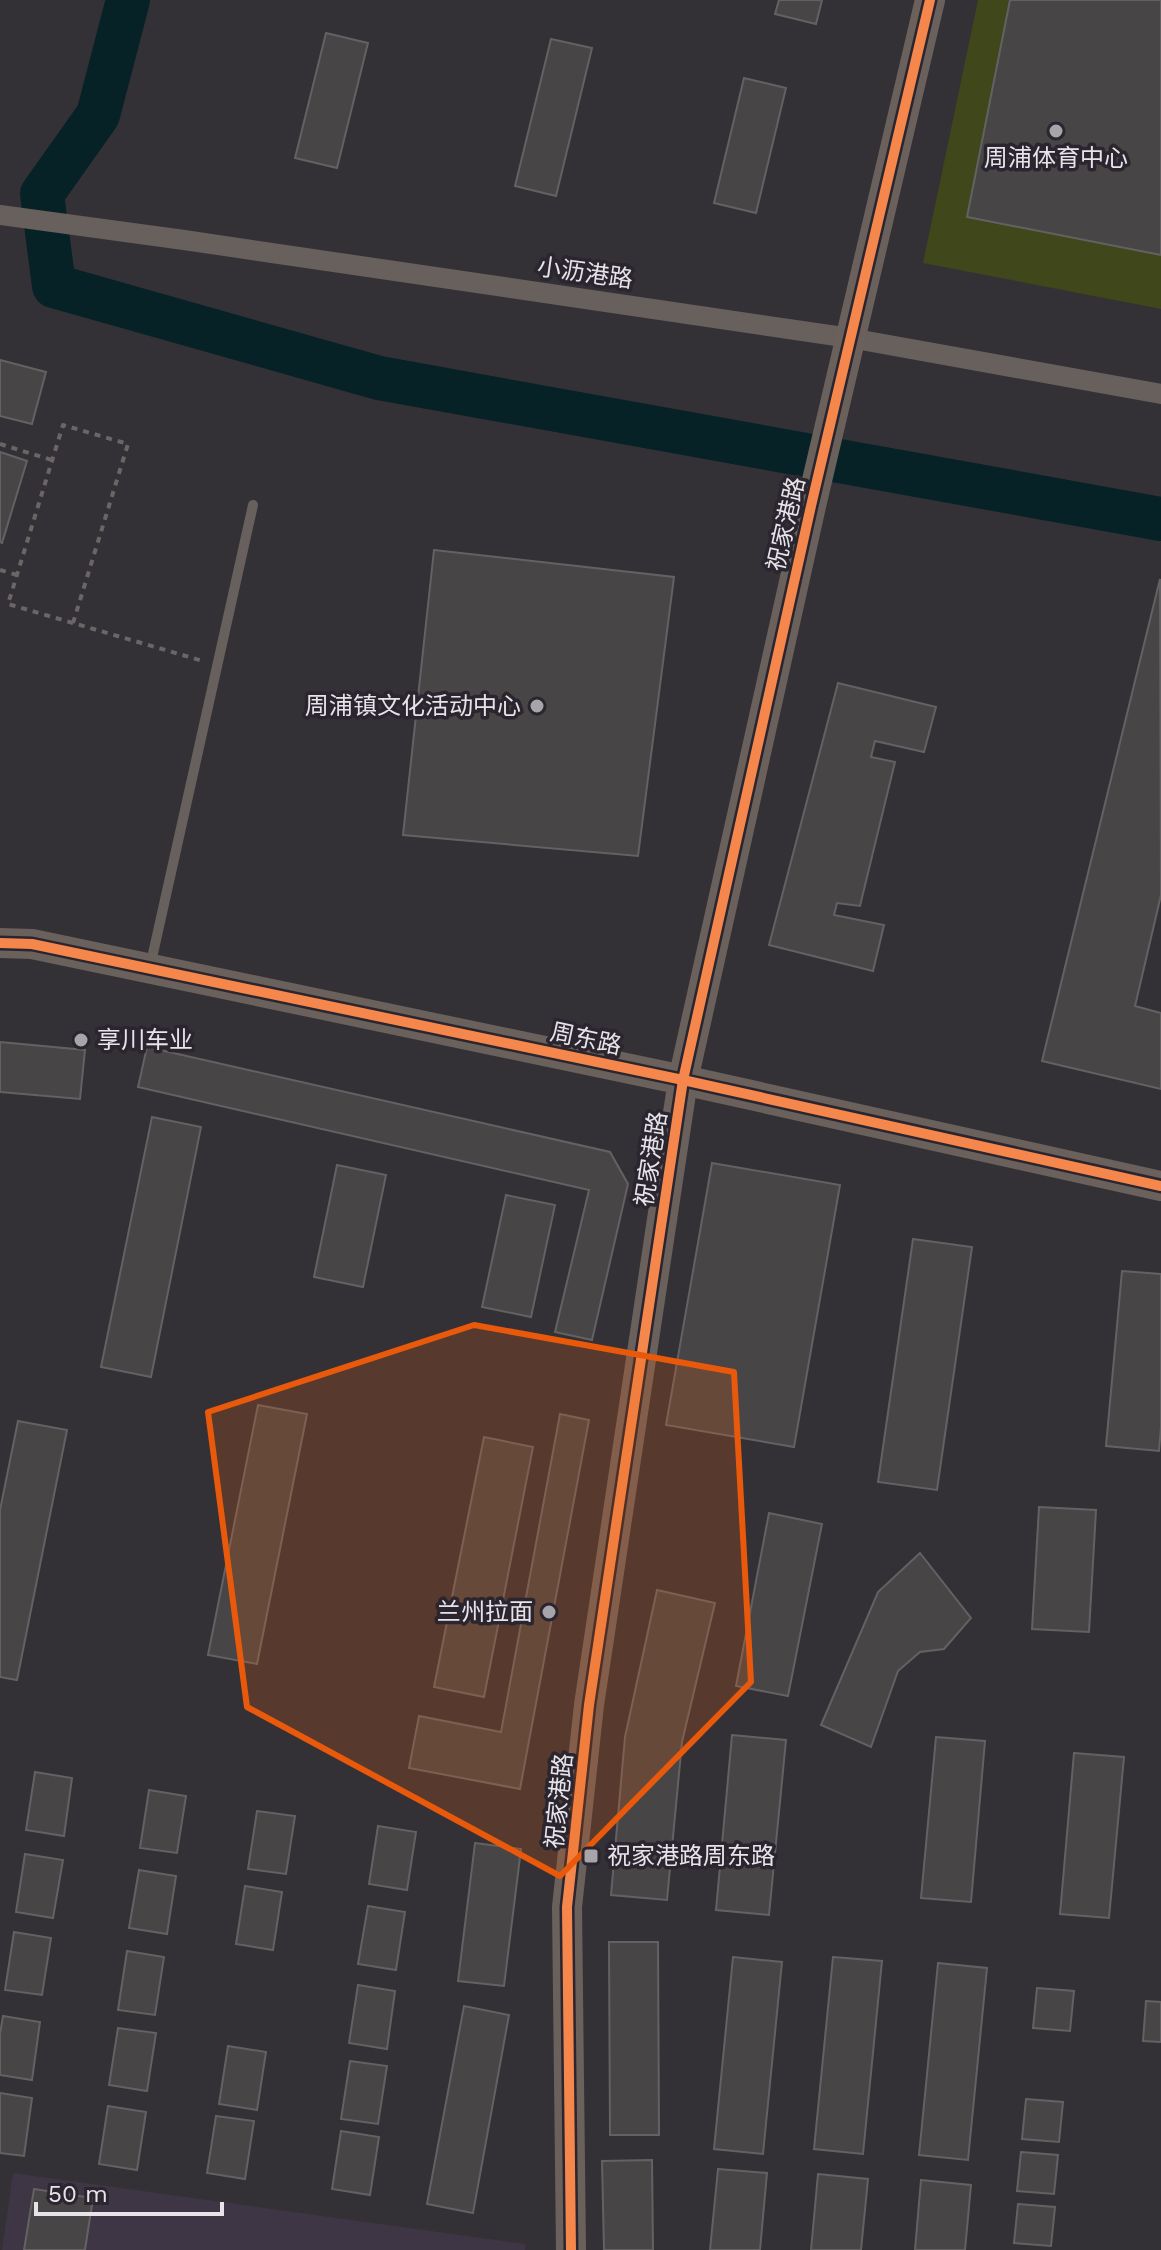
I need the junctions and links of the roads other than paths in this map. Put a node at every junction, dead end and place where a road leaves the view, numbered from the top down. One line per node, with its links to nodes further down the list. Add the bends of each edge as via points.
1 (930, 0): 3 (street, 祝家港路)
2 (0, 215): 3 (street, 小沥港路)
3 (850, 338): 4 (street, 小沥港路); 8 (street, 祝家港路)
4 (1161, 394)
5 (253, 505): 7 (lane)
6 (0, 943): 7 (street, 周东路, via 32,944)
7 (150, 969): 8 (street, 周东路)
8 (683, 1080): 9 (street, 周东路); 10 (street, 祝家港路, via 589,1705 567,1907)
9 (1161, 1186)
10 (571, 2250)

